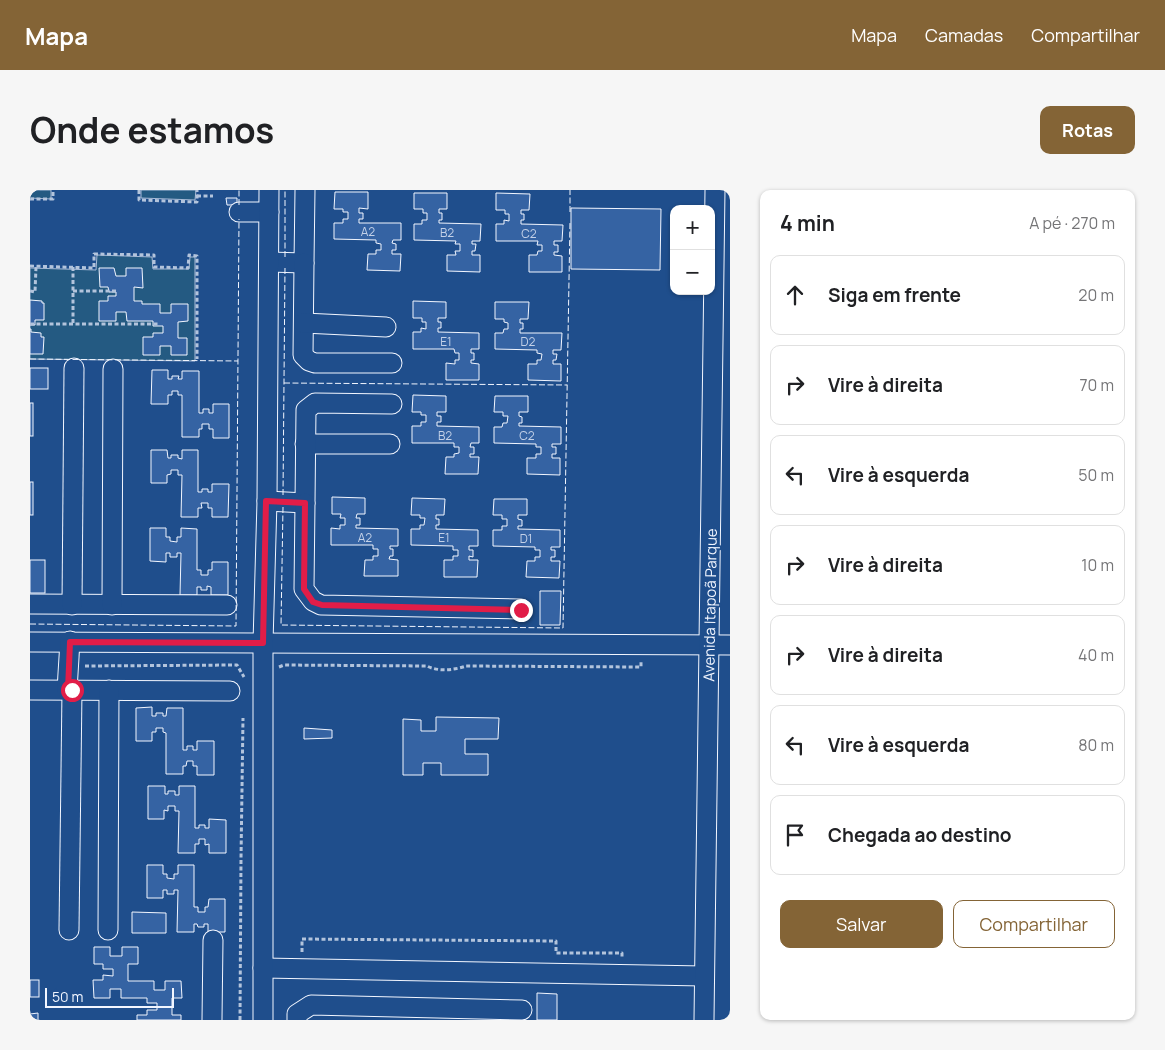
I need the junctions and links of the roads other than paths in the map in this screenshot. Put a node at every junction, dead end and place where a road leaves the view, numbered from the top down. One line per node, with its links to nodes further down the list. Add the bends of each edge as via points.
1 (269, 190): 5 (street)
2 (305, 190): 7 (street)
3 (715, 190): 26 (street, Avenida Itapoã Parque)
4 (239, 212): 5 (street)
5 (269, 212): 6 (street)
6 (268, 262): 7 (street); 16 (street)
7 (304, 264): 8 (street)
8 (304, 323): 9 (street); 10 (street, via 304,355 309,361)
9 (386, 327)
10 (392, 364)
11 (74, 368): 19 (street)
12 (114, 369): 20 (street)
13 (392, 404): 14 (street, via 315,403 306,410)
14 (305, 444): 15 (street); 17 (street)
15 (390, 444)
16 (266, 501): 17 (street); 25 (street)
17 (305, 503): 22 (street, via 304,589 313,602 322,605)
18 (30, 604): 19 (street)
19 (72, 605): 20 (street)
20 (112, 605): 21 (street)
21 (227, 605)
22 (521, 610)
23 (30, 642): 24 (street)
24 (70, 642): 25 (street); 30 (street)
25 (263, 643): 26 (street); 35 (street)
26 (709, 644): 27 (street); 36 (street, Avenida Itapoã Parque)
27 (730, 645)
28 (237, 688): 31 (street)
29 (30, 690): 30 (street)
30 (70, 690): 31 (street); 32 (street)
31 (109, 690): 33 (street)
32 (69, 930)
33 (108, 930)
34 (213, 940): 38 (street)
35 (263, 968): 36 (street); 39 (street)
36 (704, 976): 41 (street, Avenida Itapoã Parque)
37 (522, 1010): 40 (street, via 311,1005 297,1014)
38 (212, 1020)
39 (263, 1020)
40 (297, 1020)
41 (704, 1020)

